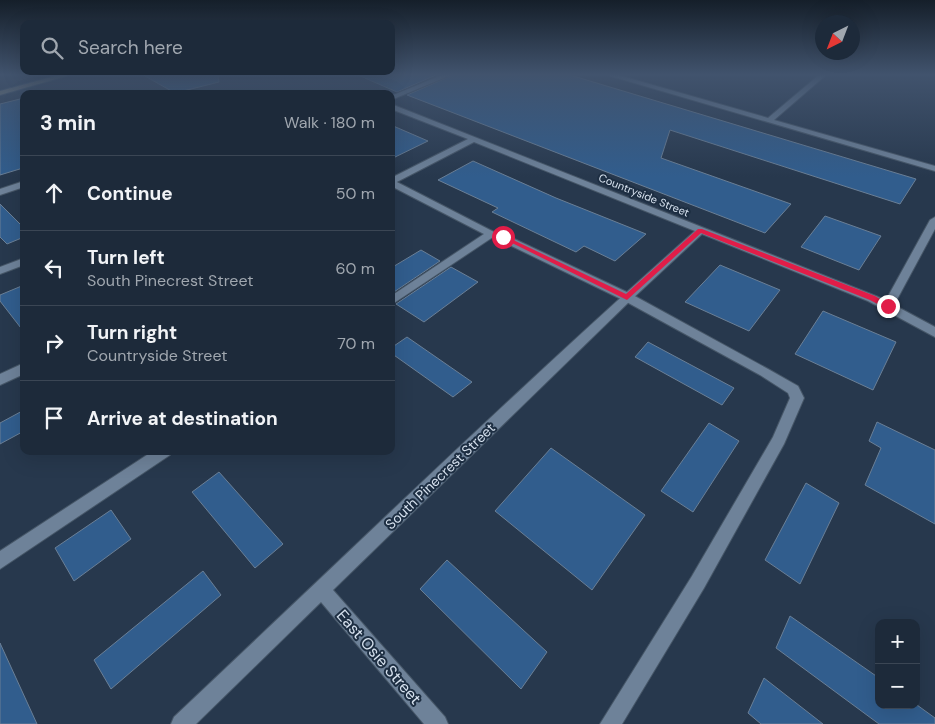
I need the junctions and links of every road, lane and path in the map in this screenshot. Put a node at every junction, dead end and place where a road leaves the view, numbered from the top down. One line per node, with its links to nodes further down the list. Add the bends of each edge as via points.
1 (398, 109): 5 (street, Countryside Street)
2 (726, 109): 4 (street)
3 (783, 109): 4 (street)
4 (768, 121): 6 (street)
5 (474, 139): 7 (street); 12 (street, Countryside Street)
6 (935, 169)
7 (395, 180)
8 (395, 184): 13 (street)
9 (20, 185): 10 (street)
10 (0, 192)
11 (935, 220): 18 (street)
12 (700, 230): 16 (street, South Pinecrest Street); 18 (street, Countryside Street)
13 (492, 234): 16 (street); 17 (street)
14 (20, 262): 15 (street)
15 (0, 270)
16 (627, 297): 24 (street, South Pinecrest Street); 27 (street, via 764,372 793,390 796,398 779,440)
17 (395, 298)
18 (888, 306): 19 (street, Countryside Street)
19 (935, 333)
20 (20, 370): 21 (street)
21 (0, 380)
22 (159, 455): 23 (street)
23 (0, 561)
24 (321, 589): 25 (street, South Pinecrest Street); 26 (street, East Osie Street)
25 (181, 724)
26 (438, 724)
27 (610, 724)

